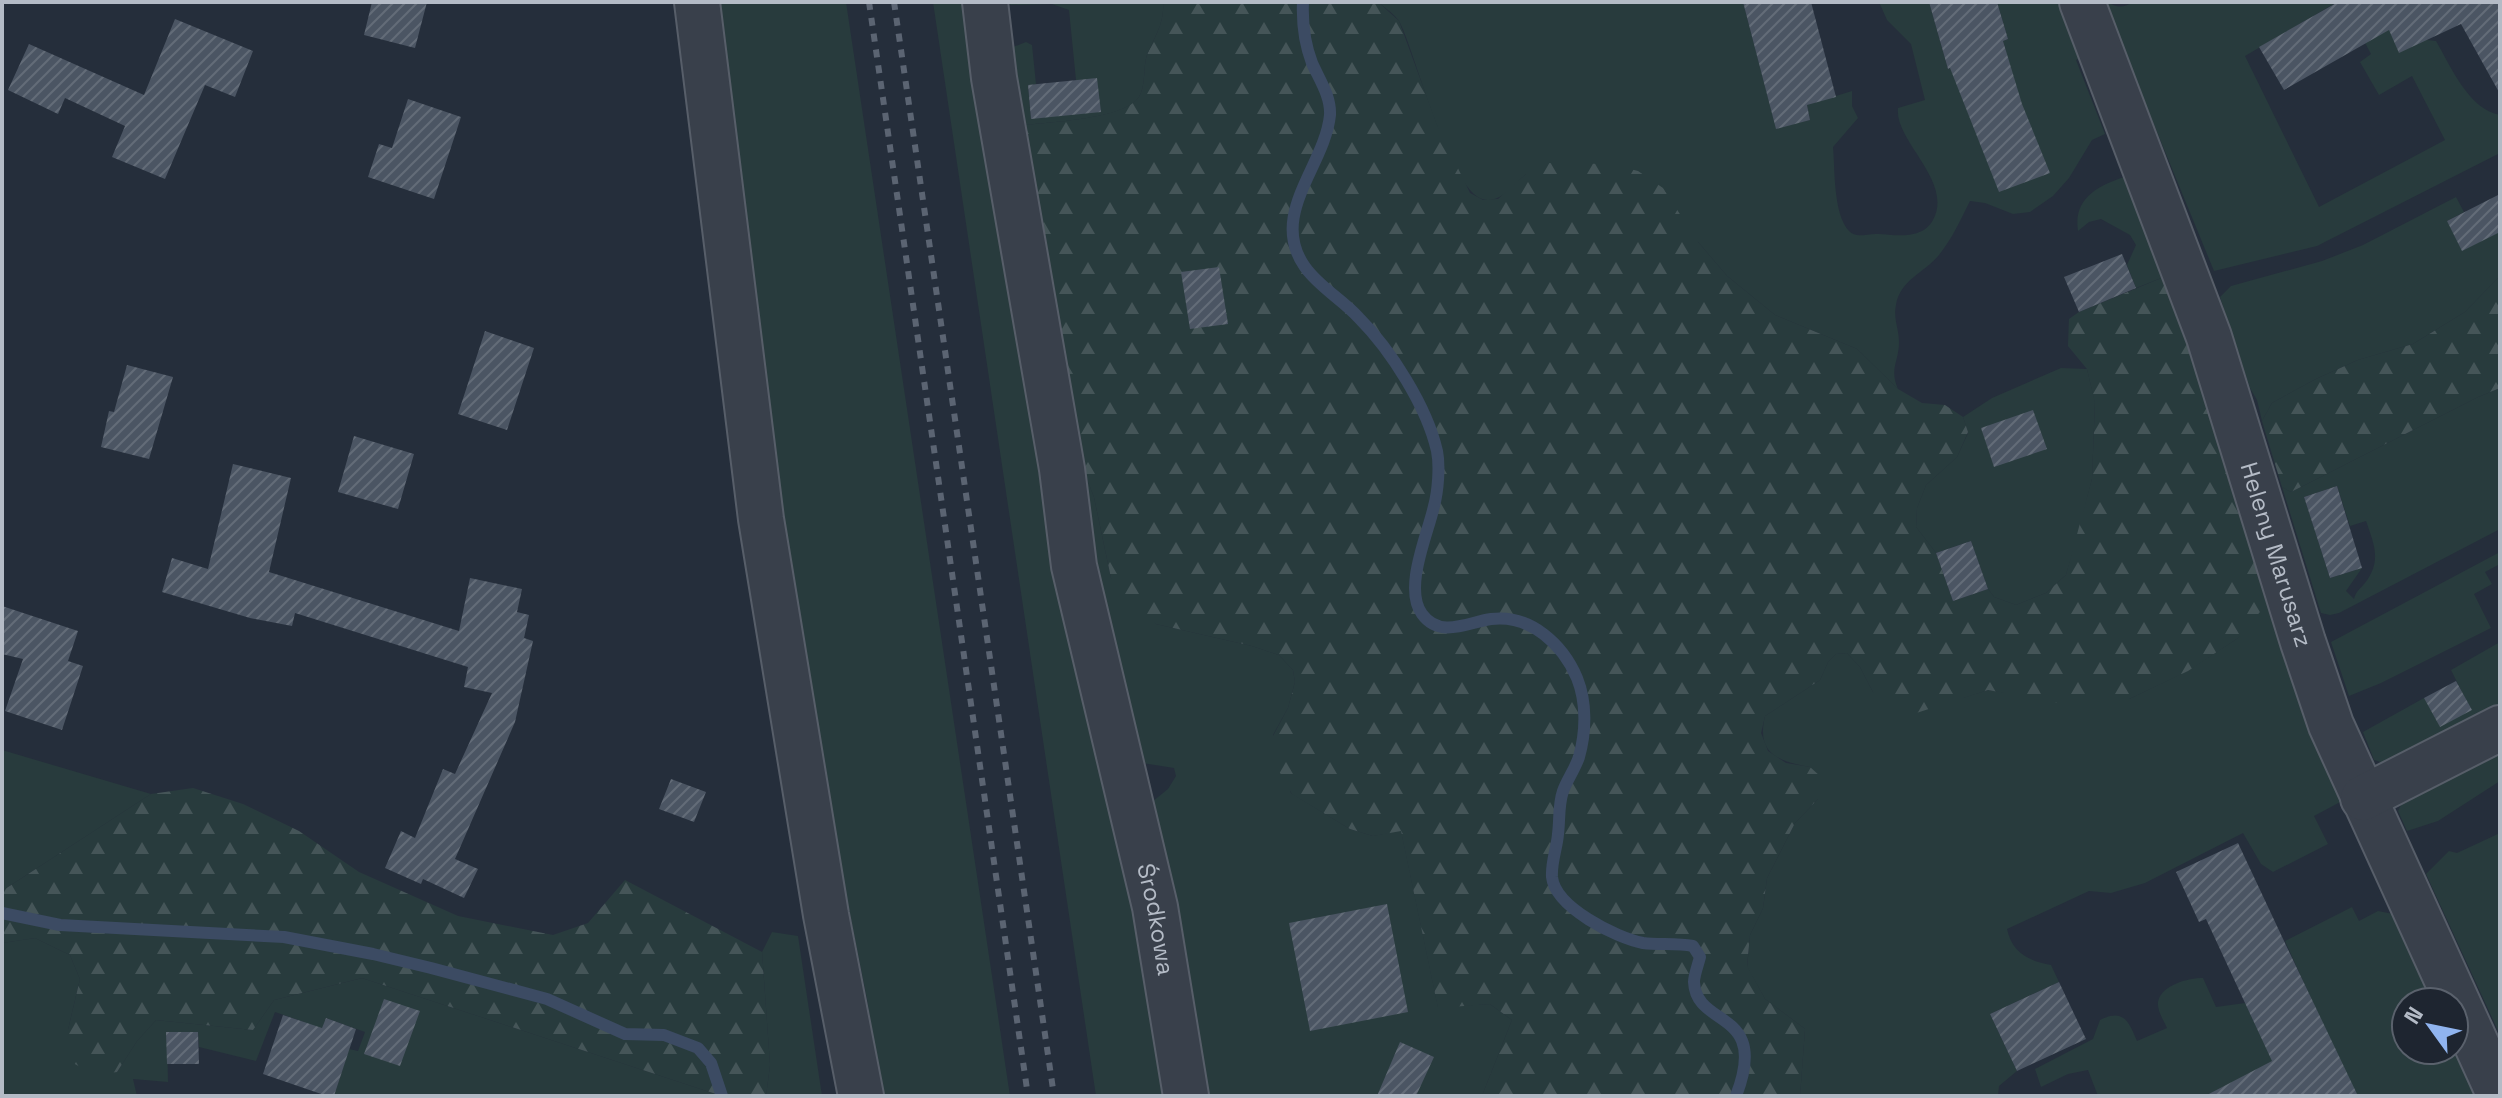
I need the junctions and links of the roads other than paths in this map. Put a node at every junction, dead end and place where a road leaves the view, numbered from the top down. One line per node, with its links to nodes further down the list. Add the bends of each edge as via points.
1 (697, 2): 6 (street, via 761,519)
2 (985, 2): 7 (street, Środkowa, via 1074,566 1155,907)
3 (2082, 2): 5 (street, Heleny Marusarz, via 2209,337 2303,642)
4 (2500, 728): 5 (street)
5 (2363, 798): 8 (street, Heleny Marusarz)
6 (858, 1082)
7 (1186, 1096)
8 (2500, 1096)

